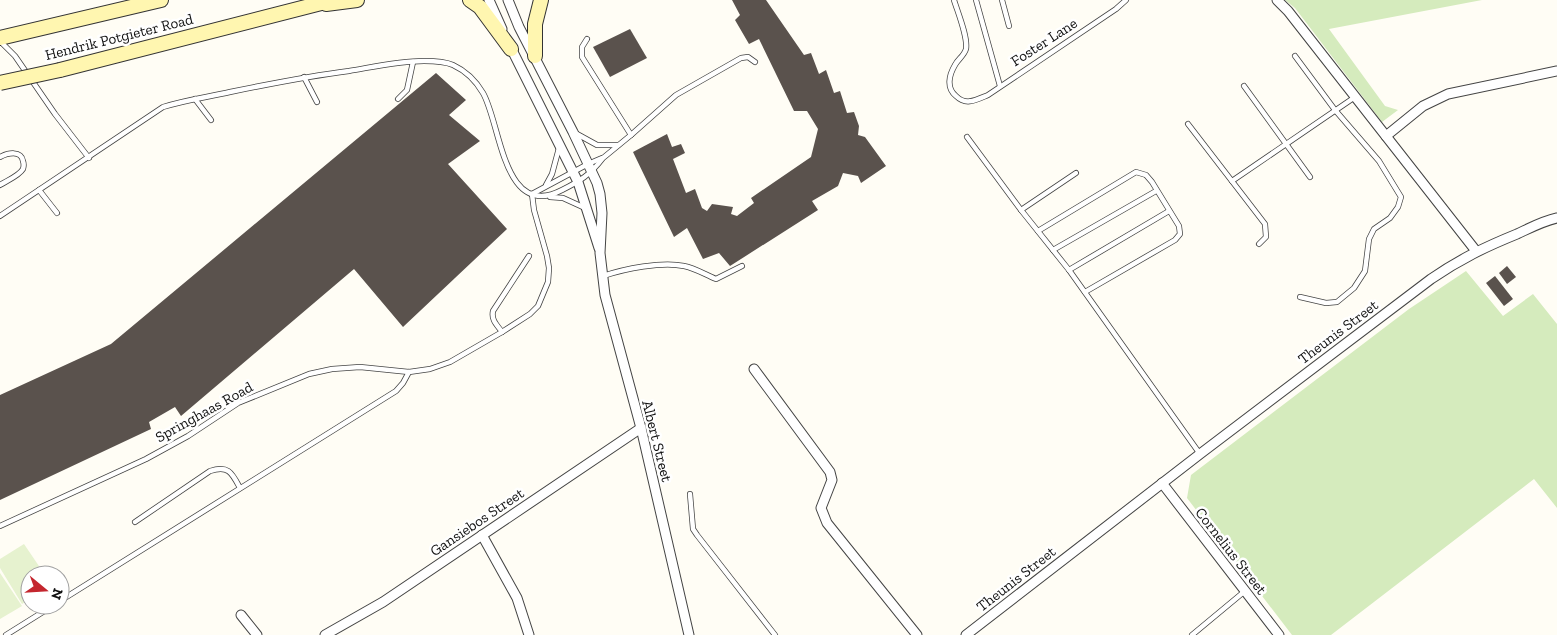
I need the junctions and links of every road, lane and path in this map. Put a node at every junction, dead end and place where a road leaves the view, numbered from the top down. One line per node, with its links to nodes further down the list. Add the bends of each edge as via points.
1 (161, 0): 16 (main road, Hendrik Potgieter Road)
2 (333, 0): 13 (main road, Hendrik Potgieter Road)
3 (357, 0): 13 (main road)
4 (470, 0): 17 (main road, via 480,7)
5 (488, 0): 17 (street, Albert Street)
6 (508, 0): 18 (street, Albert Street)
7 (541, 0): 18 (main road, via 535,24)
8 (954, 0): 25 (lane, Foster Lane, via 966,50 955,64 948,83 952,93 966,102 973,101)
9 (976, 0): 25 (lane, Foster Lane)
10 (1002, 0): 14 (lane)
11 (1126, 0): 25 (lane, Foster Lane)
12 (1277, 0): 27 (street)
13 (306, 6): 24 (main road, Hendrik Potgieter Road, bridge, via 60,70)
14 (1009, 26)
15 (587, 39): 35 (lane, via 582,47 582,57)
16 (0, 40): 42 (lane)
17 (512, 49): 40 (street, Albert Street)
18 (535, 56): 34 (street, Albert Street)
19 (1295, 56): 31 (lane)
20 (413, 62): 23 (lane); 29 (lane, via 407,90); 54 (lane, via 443,62 470,75 484,94 509,170 519,186)
21 (755, 62): 35 (lane, via 748,57 741,58 676,94)
22 (1557, 71): 36 (street, via 1448,94 1423,106)
23 (304, 77): 28 (lane); 30 (lane)
24 (0, 82)
25 (1000, 86)
26 (1244, 86): 38 (lane)
27 (1355, 97): 31 (lane); 36 (street)
28 (195, 99): 32 (lane); 42 (lane, via 163,107)
29 (398, 99)
30 (317, 102)
31 (1335, 110): 38 (lane); 72 (lane, via 1380,161 1402,197 1390,218 1374,229 1369,240 1365,272 1354,288 1337,302)
32 (211, 120)
33 (1188, 124): 48 (lane)
34 (573, 132): 39 (lane, via 597,145); 44 (street, Albert Street)
35 (631, 135): 39 (lane)
36 (1386, 136): 65 (street)
37 (967, 137): 57 (lane)
38 (1286, 144): 47 (lane); 48 (lane)
39 (620, 145): 43 (lane)
40 (559, 146): 45 (street, Albert Street); 51 (lane)
41 (0, 157): 50 (lane, via 20,154 24,164 20,172)
42 (89, 158): 52 (lane)
43 (602, 158): 44 (lane); 44 (lane)
44 (590, 168): 45 (lane); 49 (lane); 66 (street, Albert Street, via 600,194)
45 (573, 172): 49 (street, Albert Street); 51 (lane)
46 (1076, 173): 57 (lane)
47 (1310, 177)
48 (1232, 181): 63 (lane, via 1265,224 1266,238)
49 (578, 182): 55 (lane); 56 (street, Albert Street)
50 (0, 185)
51 (546, 186): 54 (lane)
52 (39, 190): 59 (lane); 60 (lane)
53 (1156, 191): 58 (lane); 62 (lane, via 1146,175 1136,172); 64 (lane)
54 (532, 194): 55 (lane); 73 (lane, Springhaas Road, via 547,256 548,282 538,306)
55 (549, 197): 56 (lane, via 562,198)
56 (586, 209): 66 (street, Albert Street)
57 (1021, 210): 62 (lane)
58 (1170, 212): 69 (lane); 71 (lane, via 1179,226 1180,234 1175,240)
59 (58, 213)
60 (0, 216)
61 (1557, 218): 65 (street, Theunis Street)
62 (1038, 231): 64 (lane)
63 (1259, 244)
64 (1053, 250): 69 (lane)
65 (1476, 251): 77 (street, Theunis Street, via 1431,279)
66 (600, 253): 70 (street, Albert Street)
67 (529, 256): 73 (lane, via 493,311 492,316)
68 (742, 266): 70 (lane, via 716,279 676,264 622,269)
69 (1069, 270): 71 (lane)
70 (602, 276): 76 (street, Albert Street)
71 (1085, 292): 77 (lane)
72 (1300, 297)
73 (502, 332): 75 (lane, Springhaas Road, via 450,362)
74 (754, 369): 94 (street, via 830,472 832,480 821,508 824,519)
75 (409, 372): 79 (lane, via 396,391); 82 (lane, Springhaas Road, via 360,367 309,374 238,403 146,459)
76 (641, 428): 83 (street, Gansiebos Street); 92 (street, Albert Street)
77 (1200, 454): 78 (street, Theunis Street)
78 (1162, 483): 84 (street, Cornelius Street); 95 (street, Theunis Street)
79 (240, 488): 81 (lane, via 232,474 219,468); 85 (lane)
80 (690, 494): 93 (lane, via 693,529 697,536)
81 (135, 522)
82 (0, 526)
83 (482, 535): 90 (street, Gansiebos Street, via 383,602); 91 (street, via 517,598)
84 (1245, 591): 96 (lane); 97 (street, Cornelius Street)
85 (70, 595)
86 (241, 614): 89 (street)
87 (38, 615): 88 (lane)
88 (6, 635)
89 (257, 635)
90 (325, 635)
91 (528, 635)
92 (688, 635)
93 (775, 635)
94 (917, 635)
95 (966, 635)
96 (1192, 635)
97 (1279, 635)

